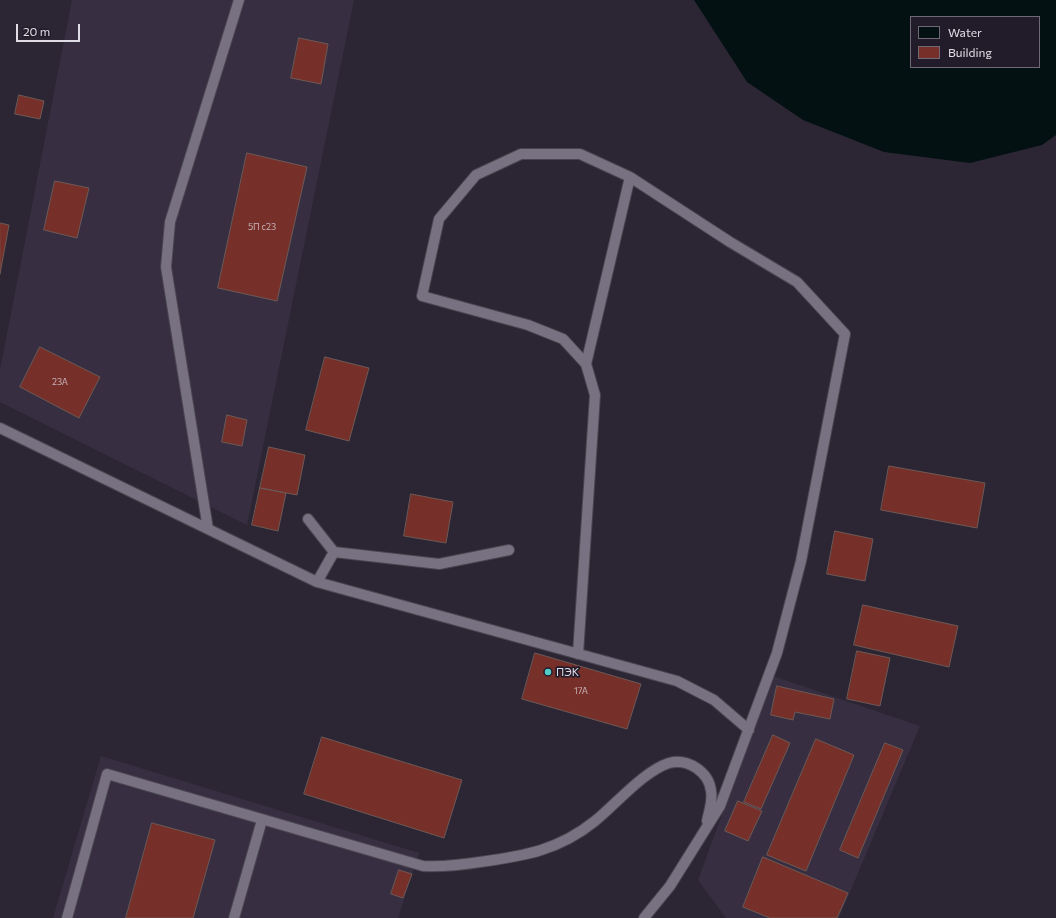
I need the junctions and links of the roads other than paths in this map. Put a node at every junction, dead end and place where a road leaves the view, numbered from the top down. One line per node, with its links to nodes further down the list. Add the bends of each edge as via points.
1 (240, 0): 6 (lane, via 170,222 166,267)
2 (630, 177): 3 (lane); 3 (lane, via 580,154 522,154 476,175 439,219 422,296 528,325 563,339); 11 (lane, via 797,282 845,334 801,561 777,653)
3 (586, 364): 10 (lane, via 595,395)
4 (0, 428): 6 (lane)
5 (308, 519): 8 (lane)
6 (208, 530): 9 (lane)
7 (509, 550): 8 (lane, via 439,564)
8 (334, 552): 9 (lane)
9 (317, 582): 10 (lane)
10 (578, 654): 11 (lane, via 677,681 714,700)
11 (749, 730): 13 (lane, via 720,806)
12 (262, 820): 13 (lane, via 423,866 441,867 507,859 554,846 577,834 645,777 669,763 680,762 701,771 708,780 712,801); 14 (lane, via 107,774); 15 (lane)
13 (706, 829): 16 (lane, via 670,886)
14 (67, 918)
15 (234, 918)
16 (644, 918)

